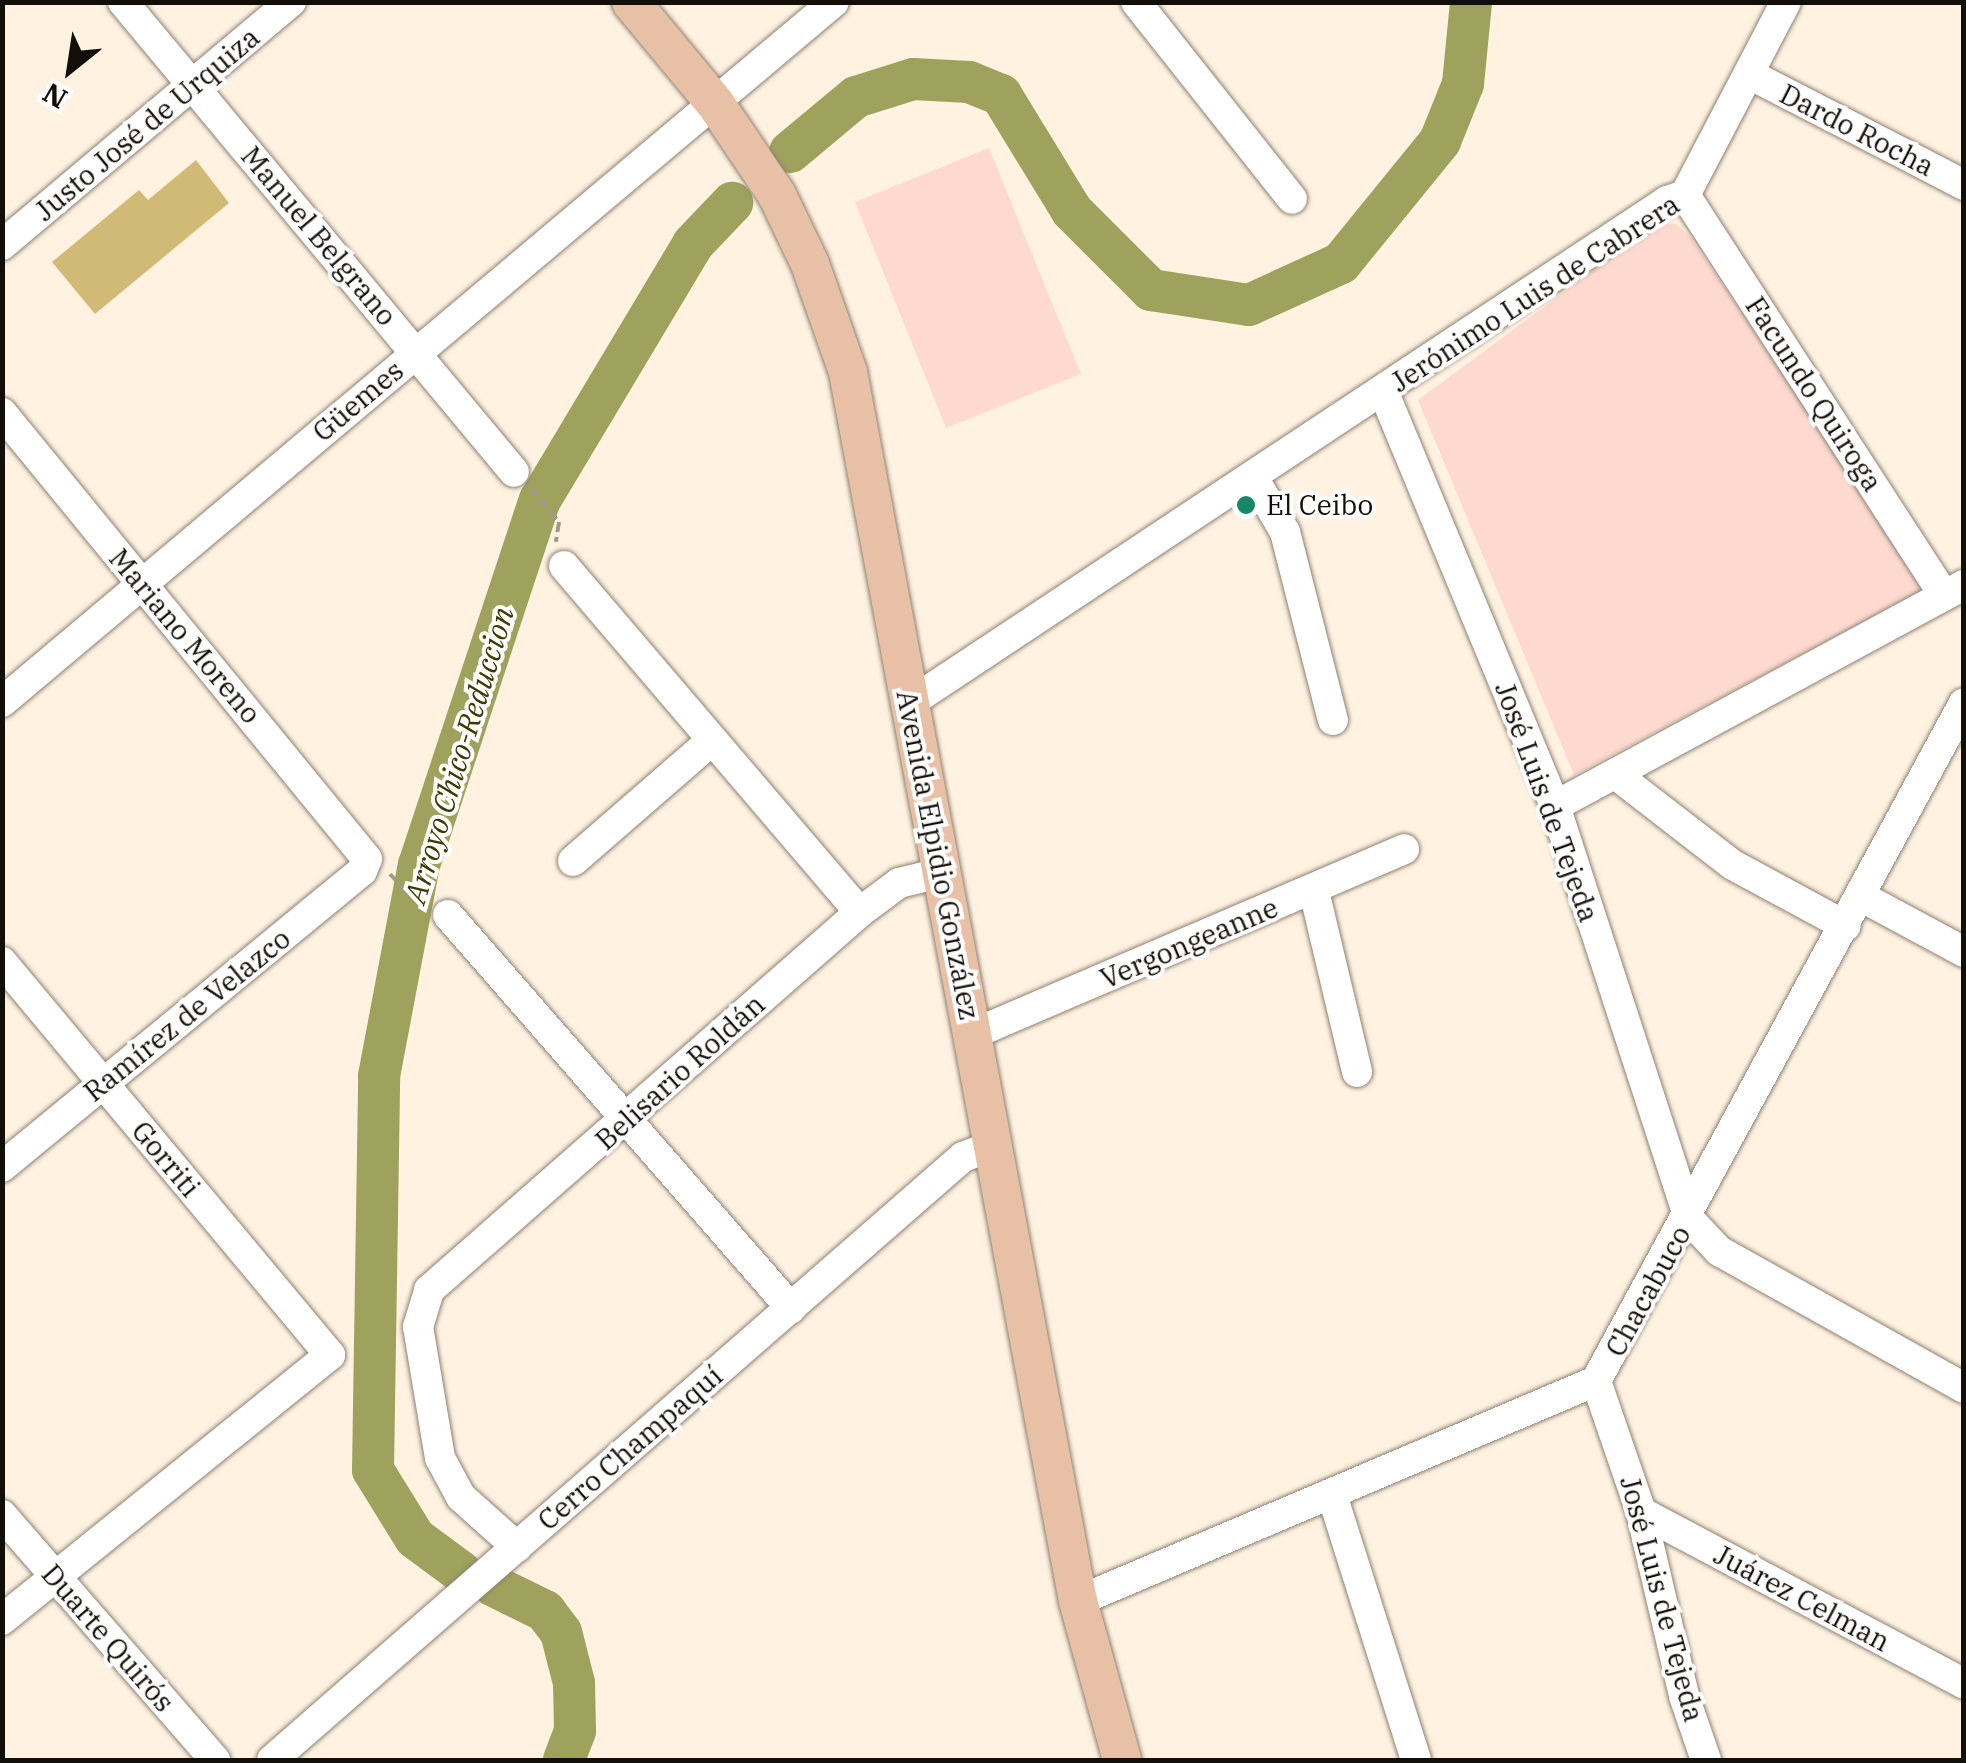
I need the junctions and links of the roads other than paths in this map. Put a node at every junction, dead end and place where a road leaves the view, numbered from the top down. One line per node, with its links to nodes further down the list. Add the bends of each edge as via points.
1 (123, 2): 8 (street, Manuel Belgrano)
2 (291, 2): 8 (street, Justo José de Urquiza)
3 (631, 2): 9 (main road, Avenida Elpidio González)
4 (834, 2): 9 (street, Güemes)
5 (1136, 2): 12 (street)
6 (1786, 2): 7 (street, Jerónimo Luis de Cabrera)
7 (1751, 75): 10 (street, Dardo Rocha); 11 (street, Jerónimo Luis de Cabrera)
8 (193, 85): 13 (street, Justo José de Urquiza); 14 (street, Manuel Belgrano)
9 (715, 103): 14 (street, Güemes); 24 (main road, Avenida Elpidio González, via 777,194 831,319 848,372)
10 (1964, 185)
11 (1685, 195): 15 (street, Jerónimo Luis de Cabrera, via 1667,200); 21 (street, Facundo Quiroga)
12 (1292, 199)
13 (2, 245)
14 (416, 352): 18 (street, Manuel Belgrano); 20 (street, Güemes)
15 (1384, 392): 17 (street, Jerónimo Luis de Cabrera); 28 (street, José Luis de Tejeda)
16 (2, 413): 20 (street, Mariano Moreno)
17 (1254, 479): 24 (street, Jerónimo Luis de Cabrera); 25 (street, via 1284,532)
18 (522, 480)
19 (559, 552): 26 (street)
20 (142, 585): 22 (street, Güemes); 31 (street, Mariano Moreno)
21 (1953, 589): 27 (street)
22 (2, 702)
23 (1964, 703): 34 (street, Chacabuco)
24 (908, 704): 32 (main road, Avenida Elpidio González)
25 (1332, 720)
26 (711, 741): 30 (street); 35 (street)
27 (1619, 776): 28 (street); 37 (street, via 1733,865)
28 (1554, 806): 46 (street, José Luis de Tejeda)
29 (1404, 849): 33 (street, Vergongeanne)
30 (573, 860)
31 (374, 862): 42 (street, Ramírez de Velazco)
32 (940, 873): 35 (street, Belisario Roldán, via 899,883); 40 (main road, Avenida Elpidio González)
33 (1314, 891): 40 (street, Vergongeanne); 41 (street)
34 (1862, 897): 37 (street, Chacabuco); 38 (street)
35 (860, 912): 43 (street, Belisario Roldán)
36 (436, 913): 43 (street)
37 (1846, 926): 46 (street, Chacabuco)
38 (1964, 952)
39 (2, 962): 42 (street, Gorriti)
40 (973, 1034): 44 (main road, Avenida Elpidio González)
41 (1357, 1072)
42 (103, 1084): 45 (street, Ramírez de Velazco); 54 (street, Gorriti, via 330,1355)
43 (628, 1119): 47 (street); 53 (street, Belisario Roldán, via 429,1290 418,1327 440,1458 460,1496)
44 (994, 1145): 47 (street, Cerro Champaquí, via 963,1157); 55 (main road, Avenida Elpidio González)
45 (2, 1167)
46 (1689, 1218): 48 (street, Chacabuco); 49 (street, via 1718,1251)
47 (791, 1308): 53 (street, Cerro Champaquí)
48 (1596, 1381): 50 (street, Chacabuco); 51 (street, José Luis de Tejeda)
49 (1964, 1388)
50 (1332, 1498): 55 (street, Chacabuco); 61 (street)
51 (1642, 1512): 57 (street, Juárez Celman); 62 (street, José Luis de Tejeda, via 1684,1696)
52 (2, 1515): 54 (street, Duarte Quirós)
53 (517, 1547): 59 (street, Cerro Champaquí)
54 (54, 1576): 56 (street); 58 (street, Duarte Quirós)
55 (1078, 1601): 60 (main road, Avenida Elpidio González)
56 (2, 1620)
57 (1964, 1684)
58 (215, 1760)
59 (272, 1760)
60 (1122, 1760)
61 (1416, 1760)
62 (1706, 1760)

